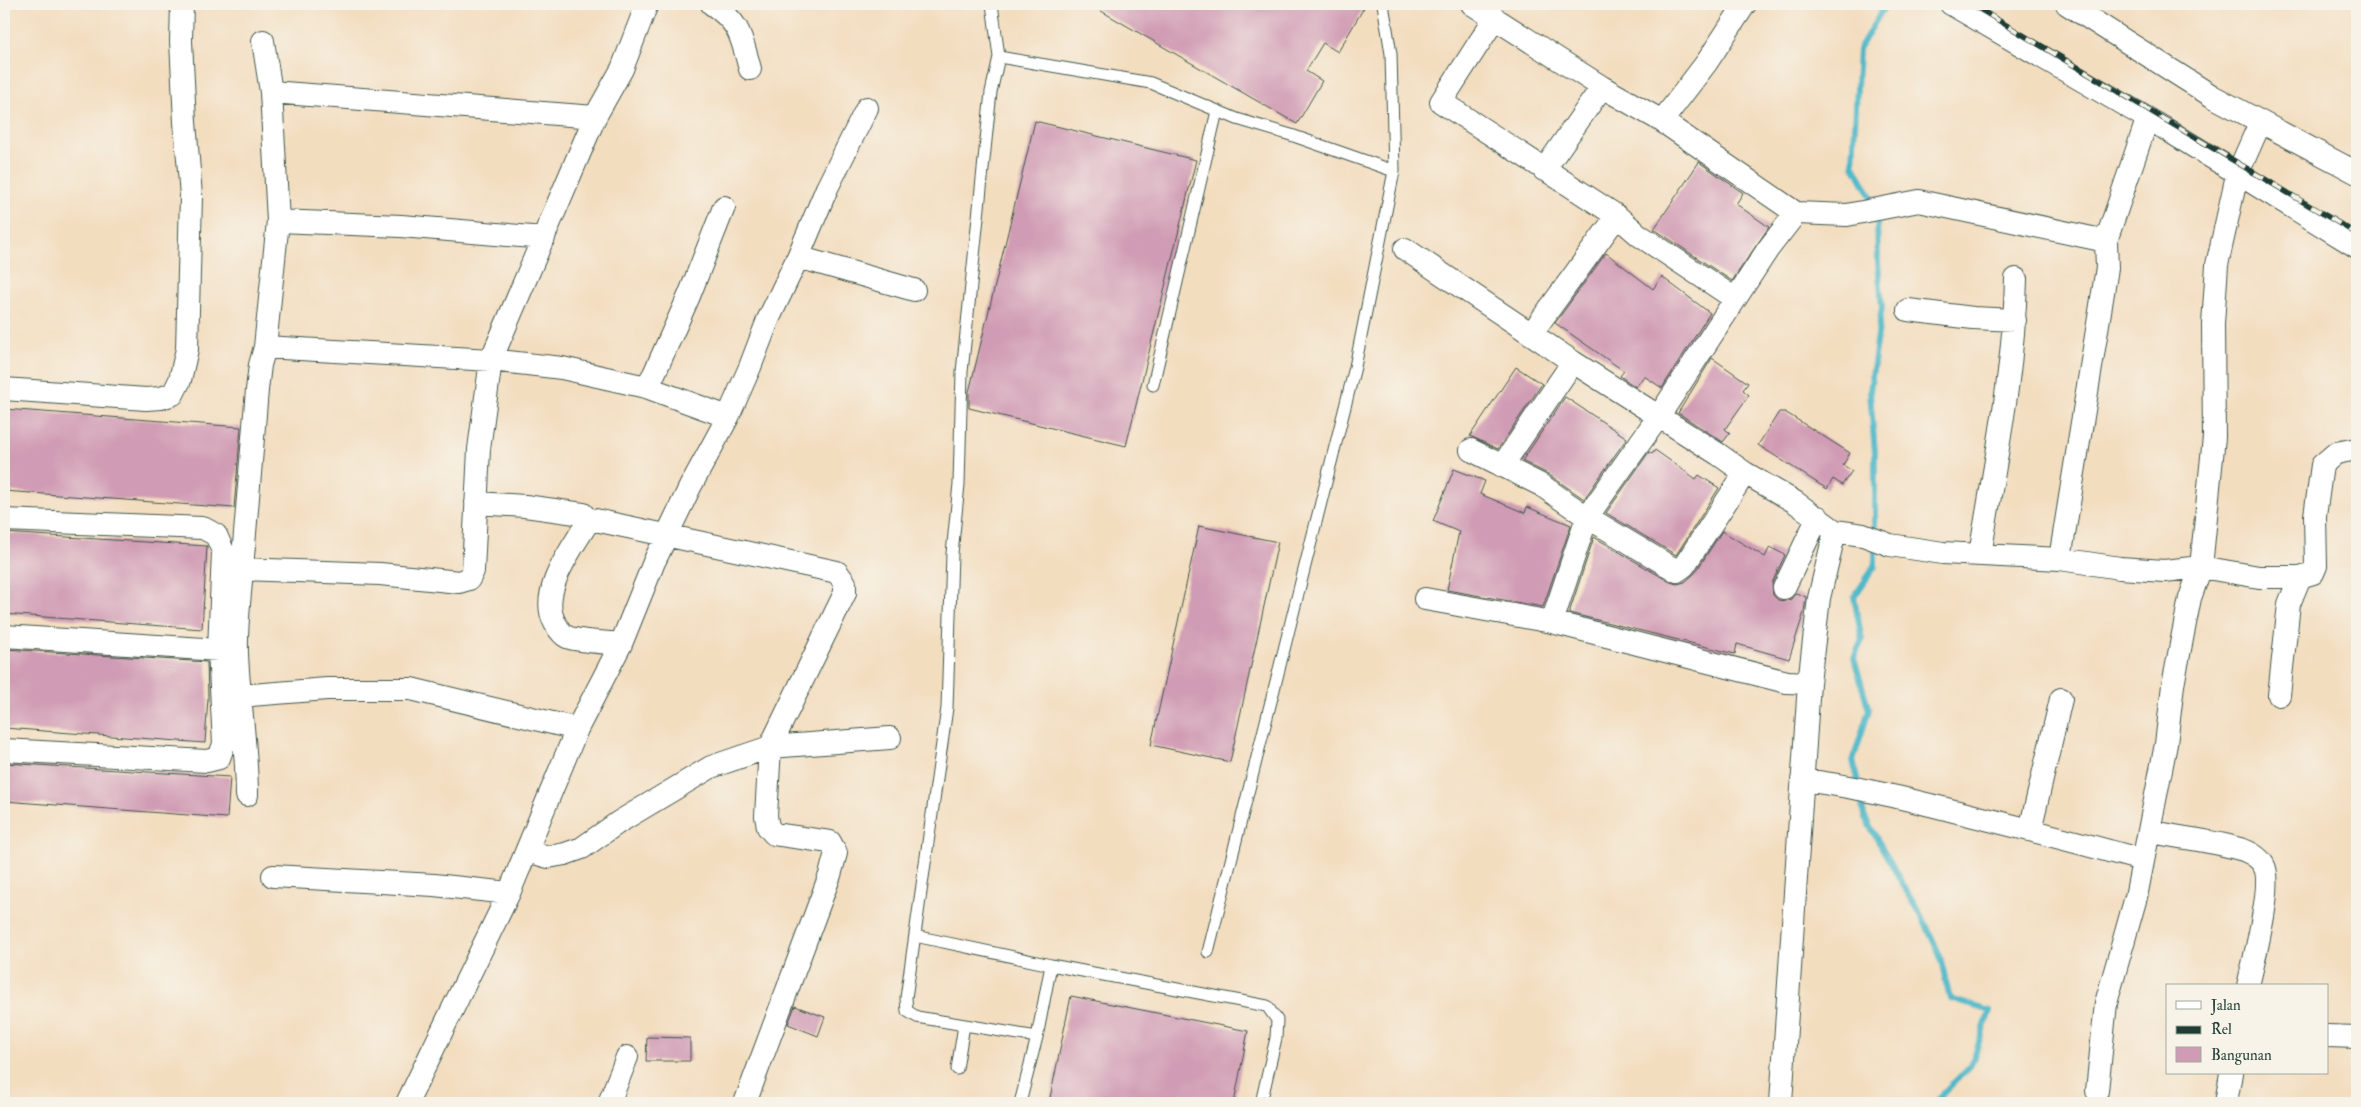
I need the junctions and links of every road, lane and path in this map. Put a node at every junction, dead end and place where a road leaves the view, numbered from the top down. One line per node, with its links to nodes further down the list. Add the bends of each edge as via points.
1 (182, 4): 46 (street, via 184,113 191,196 186,348 180,380 173,394 146,399)
2 (647, 4): 18 (street, via 622,69)
3 (712, 4): 13 (street, via 733,20 741,35)
4 (992, 4): 12 (lane)
5 (1383, 4): 23 (lane, via 1391,54)
6 (1472, 4): 10 (street)
7 (1745, 4): 20 (street)
8 (1951, 4): 19 (street)
9 (2067, 4): 21 (street)
10 (1495, 18): 14 (street); 22 (street, via 1441,102)
11 (264, 42): 15 (street)
12 (999, 57): 17 (lane, via 1151,83); 86 (lane, via 986,130 962,372 960,484 952,554 947,708)
13 (750, 69)
14 (1602, 86): 20 (street); 22 (street)
15 (271, 92): 18 (street); 29 (street)
16 (867, 108): 34 (street, via 827,188)
17 (1217, 111): 23 (lane); 44 (lane)
18 (595, 117): 30 (street)
19 (2147, 120): 25 (street); 31 (street)
20 (1662, 122): 27 (street)
21 (2260, 123): 24 (street); 25 (street)
22 (1544, 170): 28 (street)
23 (1394, 171): 87 (lane, via 1355,367)
24 (2357, 173)
25 (2238, 175): 32 (street); 61 (street, via 2214,285 2214,437)
26 (724, 207): 45 (street, via 689,296)
27 (1796, 213): 31 (street, via 1847,215 1919,202); 37 (street)
28 (1617, 216): 37 (street); 40 (street)
29 (278, 221): 30 (street, via 401,226); 41 (street)
30 (544, 238): 42 (street)
31 (2106, 241): 60 (street, via 2106,268)
32 (2357, 247)
33 (1405, 249): 40 (street)
34 (798, 257): 36 (street); 48 (street)
35 (2016, 279): 39 (street)
36 (914, 290)
37 (1734, 298): 47 (street)
38 (1908, 310): 39 (street)
39 (2015, 320): 59 (street, via 2002,426)
40 (1531, 334): 43 (street)
41 (265, 347): 42 (street); 62 (street, via 257,390)
42 (491, 360): 45 (street, via 562,368); 53 (street, via 479,449)
43 (1573, 362): 47 (street); 51 (street)
44 (1153, 385)
45 (646, 387): 48 (street)
46 (4, 389)
47 (1659, 416): 52 (street); 54 (street)
48 (728, 417): 58 (street)
49 (2357, 449): 63 (street, via 2336,453 2322,465 2315,516 2316,566 2313,573)
50 (1472, 450): 51 (street)
51 (1502, 466): 54 (street, via 1541,485)
52 (1745, 473): 54 (street, via 1684,566 1677,571); 57 (street)
53 (476, 503): 55 (street, via 576,512); 62 (street, via 473,572 468,579 459,582 380,574)
54 (1587, 517): 66 (street)
55 (586, 518): 58 (street); 68 (street, via 586,525 558,572 551,592 552,618 568,637)
56 (4, 520): 69 (street, via 203,528 216,535 223,551)
57 (1827, 524): 59 (street, via 1890,546); 64 (street); 70 (street)
58 (667, 535): 68 (street); 76 (street, via 836,572 844,579 845,593)
59 (1980, 555): 60 (street)
60 (2060, 560): 61 (street, via 2164,571)
61 (2201, 567): 63 (street, via 2259,577); 81 (street, via 2190,598)
62 (242, 569): 72 (street, via 237,651)
63 (2300, 577): 71 (street, via 2289,604)
64 (1784, 588)
65 (1426, 599): 66 (street)
66 (1552, 622): 70 (street, via 1787,682)
67 (4, 636): 69 (street)
68 (621, 644): 74 (street)
69 (219, 650): 77 (street, via 224,744 219,758 207,761)
70 (1809, 684): 78 (street)
71 (2278, 695)
72 (239, 696): 74 (street, via 327,689 411,689); 79 (street, via 247,760)
73 (2061, 700): 80 (street)
74 (577, 730): 82 (street)
75 (890, 738): 76 (street)
76 (770, 747): 82 (street, via 711,767 582,848 548,857); 100 (street, via 768,827 774,834 830,842 836,853)
77 (4, 750)
78 (1802, 780): 80 (street, via 1886,794); 103 (street)
79 (247, 795)
80 (2030, 830): 83 (street)
81 (2150, 831): 83 (street); 89 (street, via 2234,847 2258,857 2265,866 2268,880)
82 (527, 851): 85 (street)
83 (2142, 860): 97 (street, via 2136,898 2106,1003)
84 (273, 876): 85 (street, via 378,881)
85 (509, 893): 98 (street)
86 (915, 936): 88 (lane); 90 (lane, via 906,998 908,1013)
87 (1208, 952)
88 (1051, 965): 92 (lane); 102 (lane, via 1267,1006 1277,1020 1276,1038)
89 (2248, 984)
90 (964, 1025): 92 (lane); 95 (lane)
91 (2328, 1036): 93 (street)
92 (1037, 1037): 101 (lane)
93 (2357, 1038)
94 (626, 1057): 99 (street)
95 (957, 1069)
96 (2231, 1074): 104 (street)
97 (2097, 1091)
98 (407, 1103)
99 (609, 1103)
100 (745, 1103)
101 (1020, 1103)
102 (1261, 1103)
103 (1781, 1103)
104 (2226, 1103)

